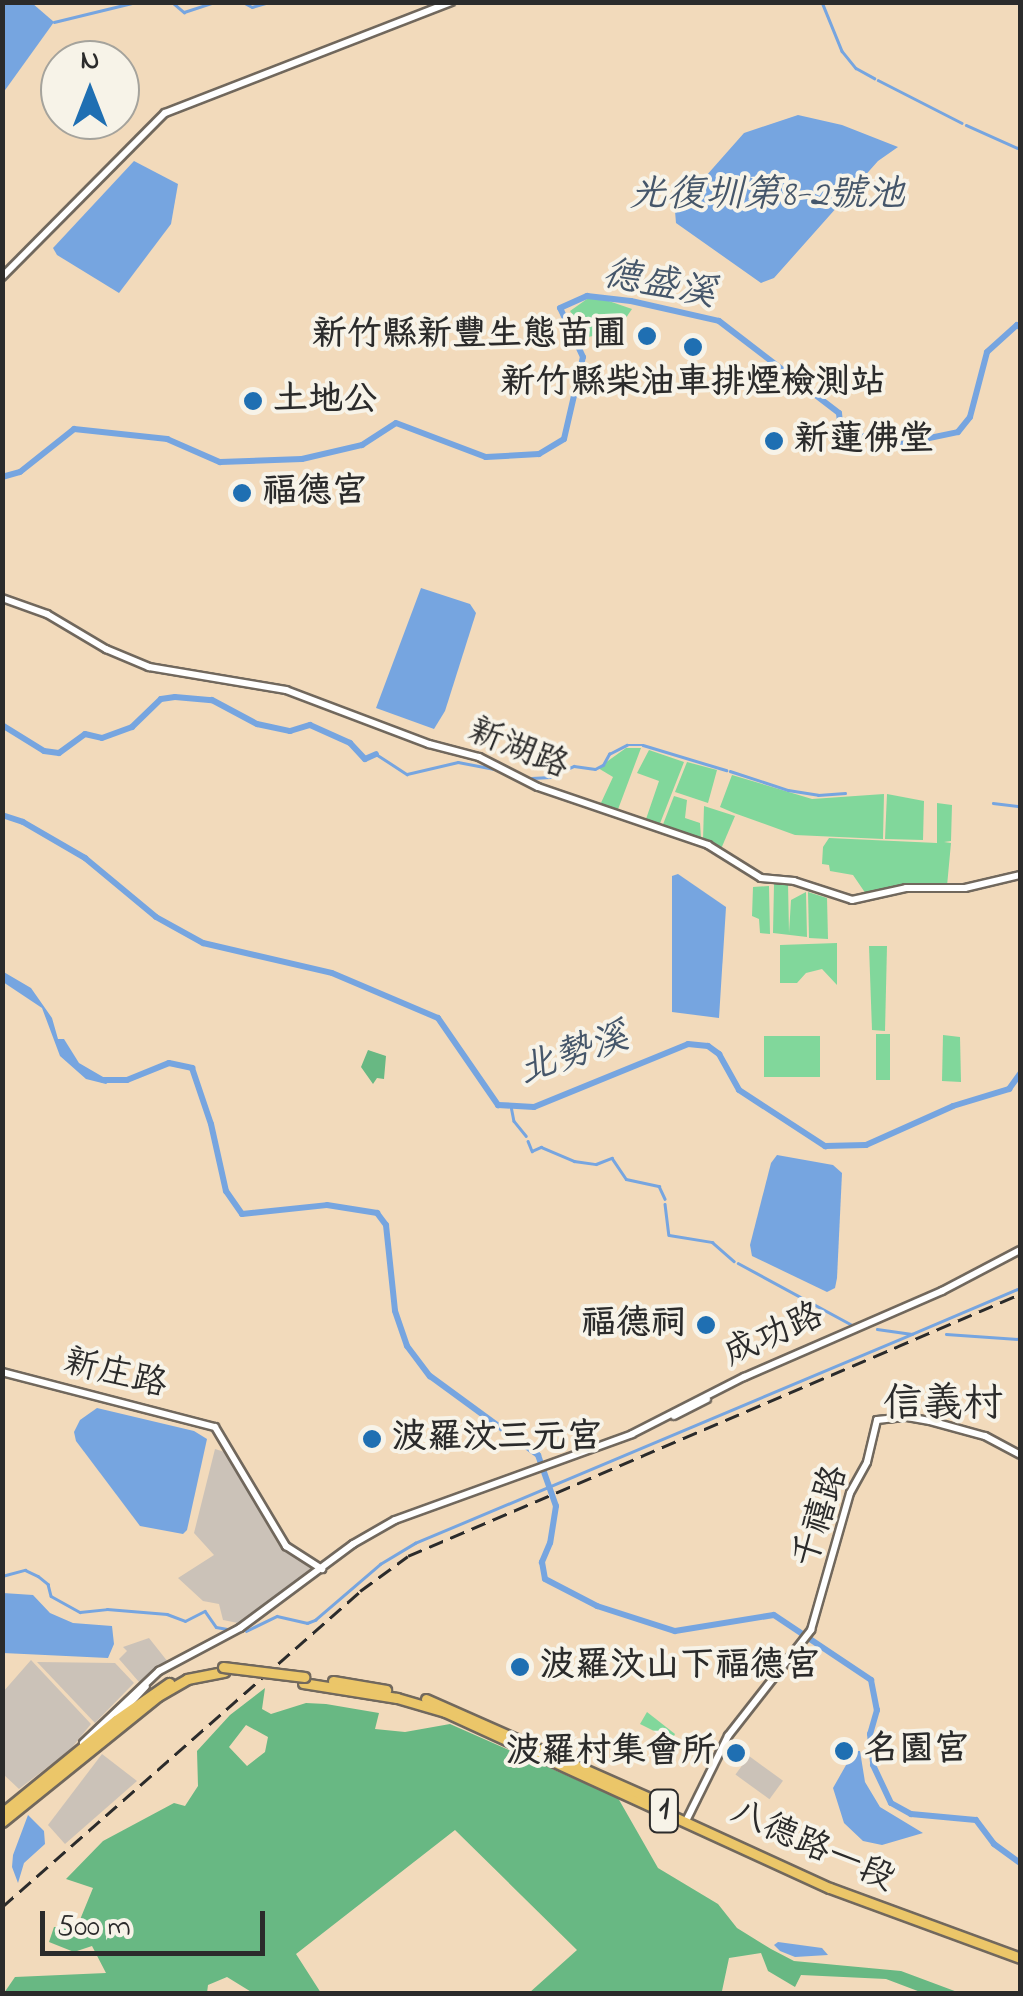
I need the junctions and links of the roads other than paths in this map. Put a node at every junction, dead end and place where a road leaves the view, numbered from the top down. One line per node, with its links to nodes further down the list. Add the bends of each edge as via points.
1 (450, 2): 2 (street, via 165,113)
2 (2, 277)
3 (2, 598): 4 (street, 新湖路, via 149,667 286,690 478,757 538,787 708,845 761,878 852,900)
4 (1020, 875)
5 (1020, 1252): 8 (street, 成功路, via 632,1434 398,1522)
6 (2, 1372): 8 (street, 新庄路, via 215,1426 286,1546)
7 (1020, 1455): 11 (street, 千禧路, via 930,1421 877,1420 811,1630 726,1738)
8 (322, 1569): 9 (street, via 242,1631 160,1675)
9 (113, 1722): 10 (main road, 1); 11 (main road, 八德路一段 / 1, bridge, via 187,1679 224,1669 304,1680 444,1712); 12 (main road, 1)
10 (2, 1813)
11 (687, 1819): 13 (main road, 八德路一段 / 1, via 867,1903)
12 (2, 1822)
13 (1020, 1956)

